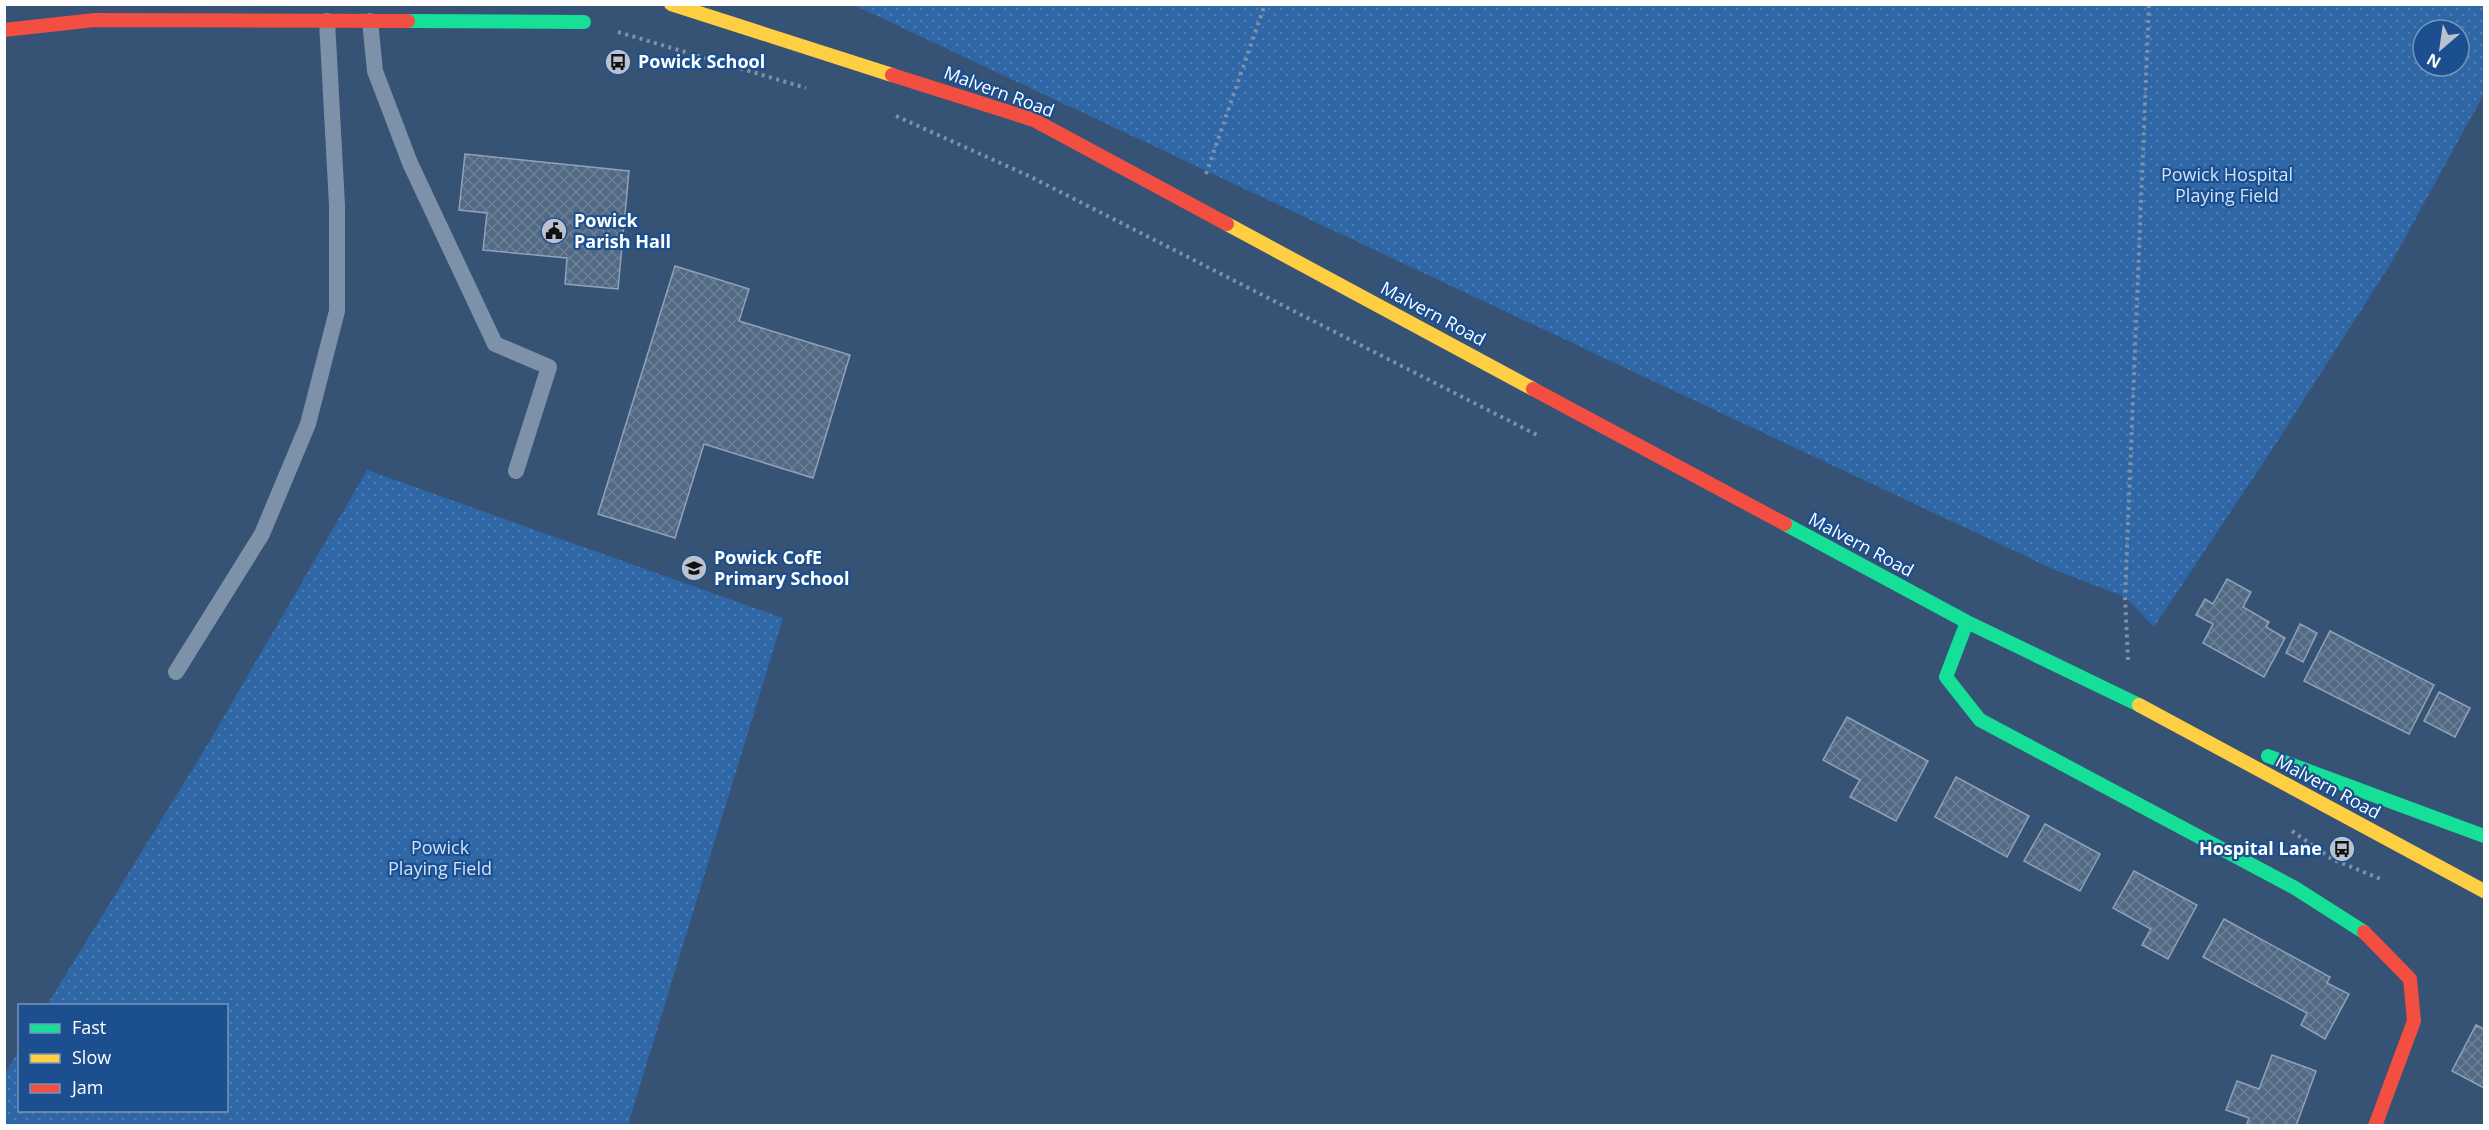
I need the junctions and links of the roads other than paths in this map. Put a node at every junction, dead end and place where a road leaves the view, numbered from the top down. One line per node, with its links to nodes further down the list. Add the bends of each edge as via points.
1 (671, 4): 7 (main road, Malvern Road, via 1034,120)
2 (327, 21): 3 (main road); 5 (main road, via 95,20); 8 (lane, via 337,205 337,311 308,424 261,534)
3 (369, 21): 4 (main road); 6 (lane, via 375,71 410,163 495,344 549,367)
4 (584, 22)
5 (4, 30)
6 (516, 471)
7 (1967, 622): 9 (main road, Malvern Road); 12 (main road, via 1946,677 1980,720 2295,888 2359,927 2410,978 2414,1021)
8 (176, 672)
9 (2154, 714): 10 (main road, Malvern Road); 11 (main road, Malvern Road)
10 (2484, 836)
11 (2484, 891)
12 (2376, 1125)

